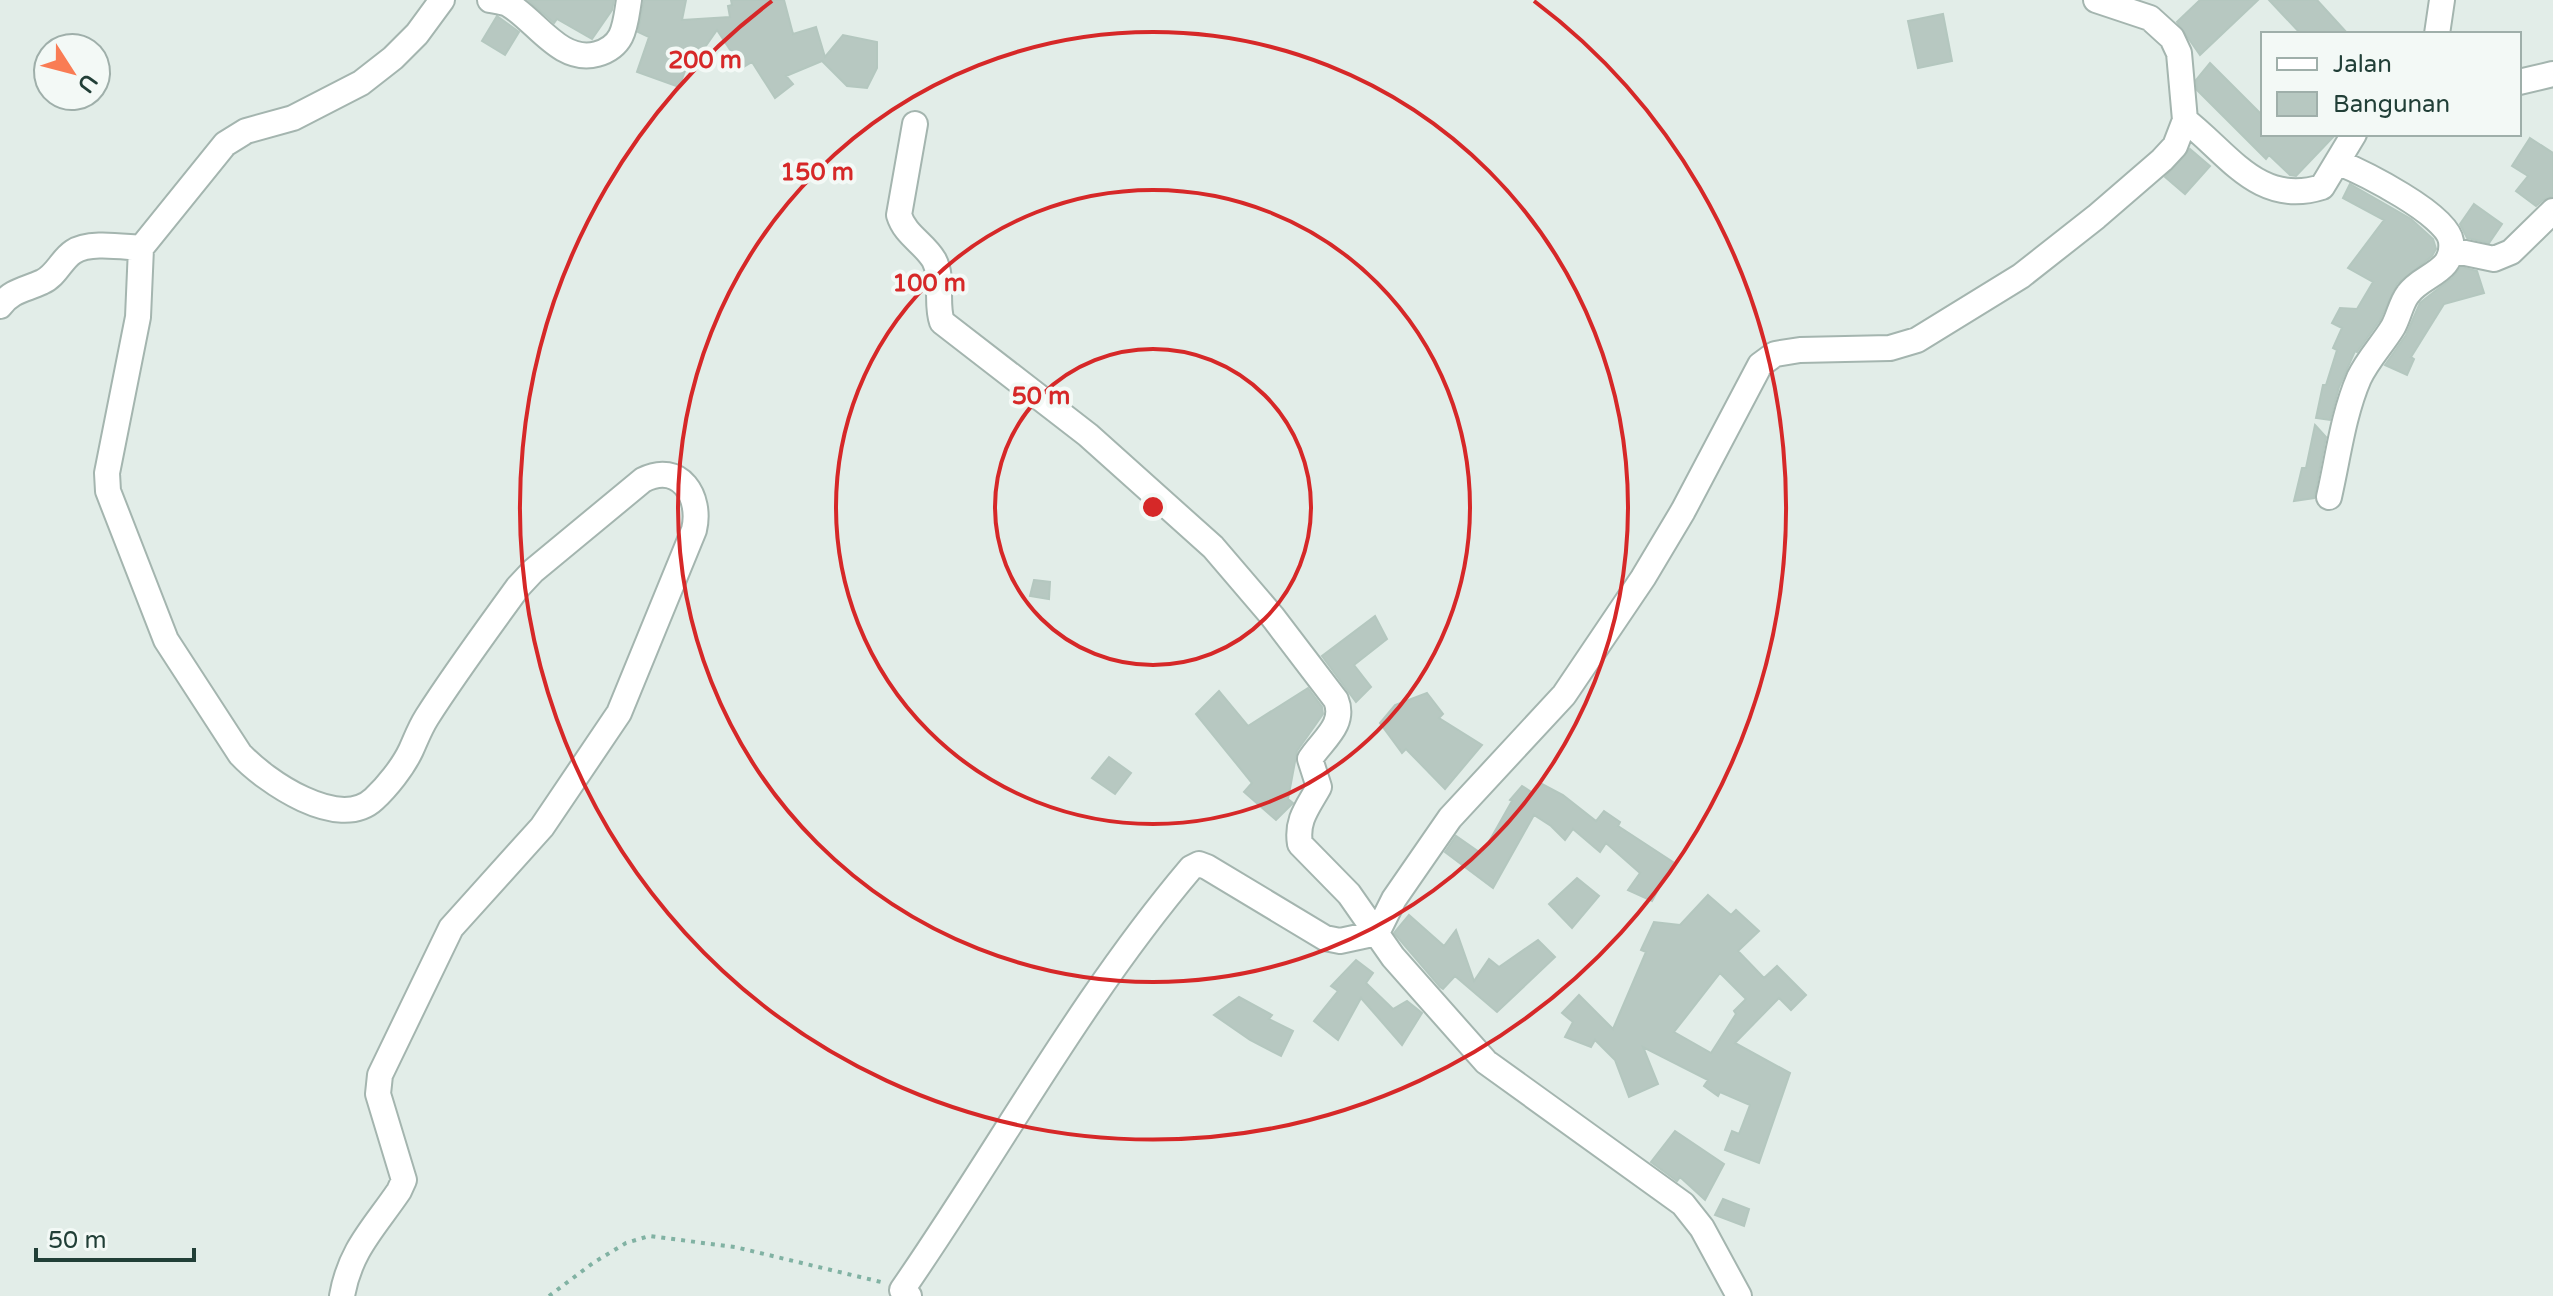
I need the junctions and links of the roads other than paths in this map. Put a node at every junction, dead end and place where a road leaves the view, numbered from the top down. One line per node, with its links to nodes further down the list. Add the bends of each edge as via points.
1 (425, 0): 8 (street)
2 (442, 0): 8 (street)
3 (490, 0): 4 (street, via 507,4 580,56 614,47 624,35)
4 (629, 0)
5 (2096, 0): 11 (street, via 2150,18 2172,38 2179,53)
6 (2442, 0): 7 (street)
7 (2437, 32)
8 (417, 34): 16 (street, via 361,83 293,118 246,131 225,144)
9 (2553, 74): 10 (street)
10 (2521, 82)
11 (2185, 120): 14 (street, via 2251,179 2269,188 2290,192 2322,187); 20 (street, via 2175,146 2096,217 2021,276 1917,340 1890,348 1800,350 1775,354 1760,365 1643,578 1564,695 1450,818)
12 (915, 124): 20 (street, via 899,215 935,262 942,322 1088,435 1213,547 1336,700 1333,730 1310,759 1319,787 1302,814 1300,844 1349,894)
13 (2353, 136): 14 (street)
14 (2337, 162): 17 (street, via 2393,188 2438,221 2451,239)
15 (2553, 211): 17 (street, via 2511,252 2494,259)
16 (141, 248): 18 (street, via 75,250 43,282 18,290); 22 (street, via 138,317 107,473 108,491 166,640 223,729 250,765 308,800 339,810 373,801 409,755 426,719 518,587 643,480 652,475 671,477 689,489 697,507 694,530 619,713 542,827 451,928 380,1075 378,1094 404,1180 355,1254)
17 (2451, 250): 19 (street, via 2441,270 2416,283 2405,297 2360,377)
18 (0, 306)
19 (2329, 497)
20 (1377, 933): 21 (street, via 1340,941 1325,938 1207,867 1191,868 1106,975); 23 (street, via 1496,1071 1683,1204)
21 (906, 1293)
22 (342, 1296)
23 (1739, 1296)

